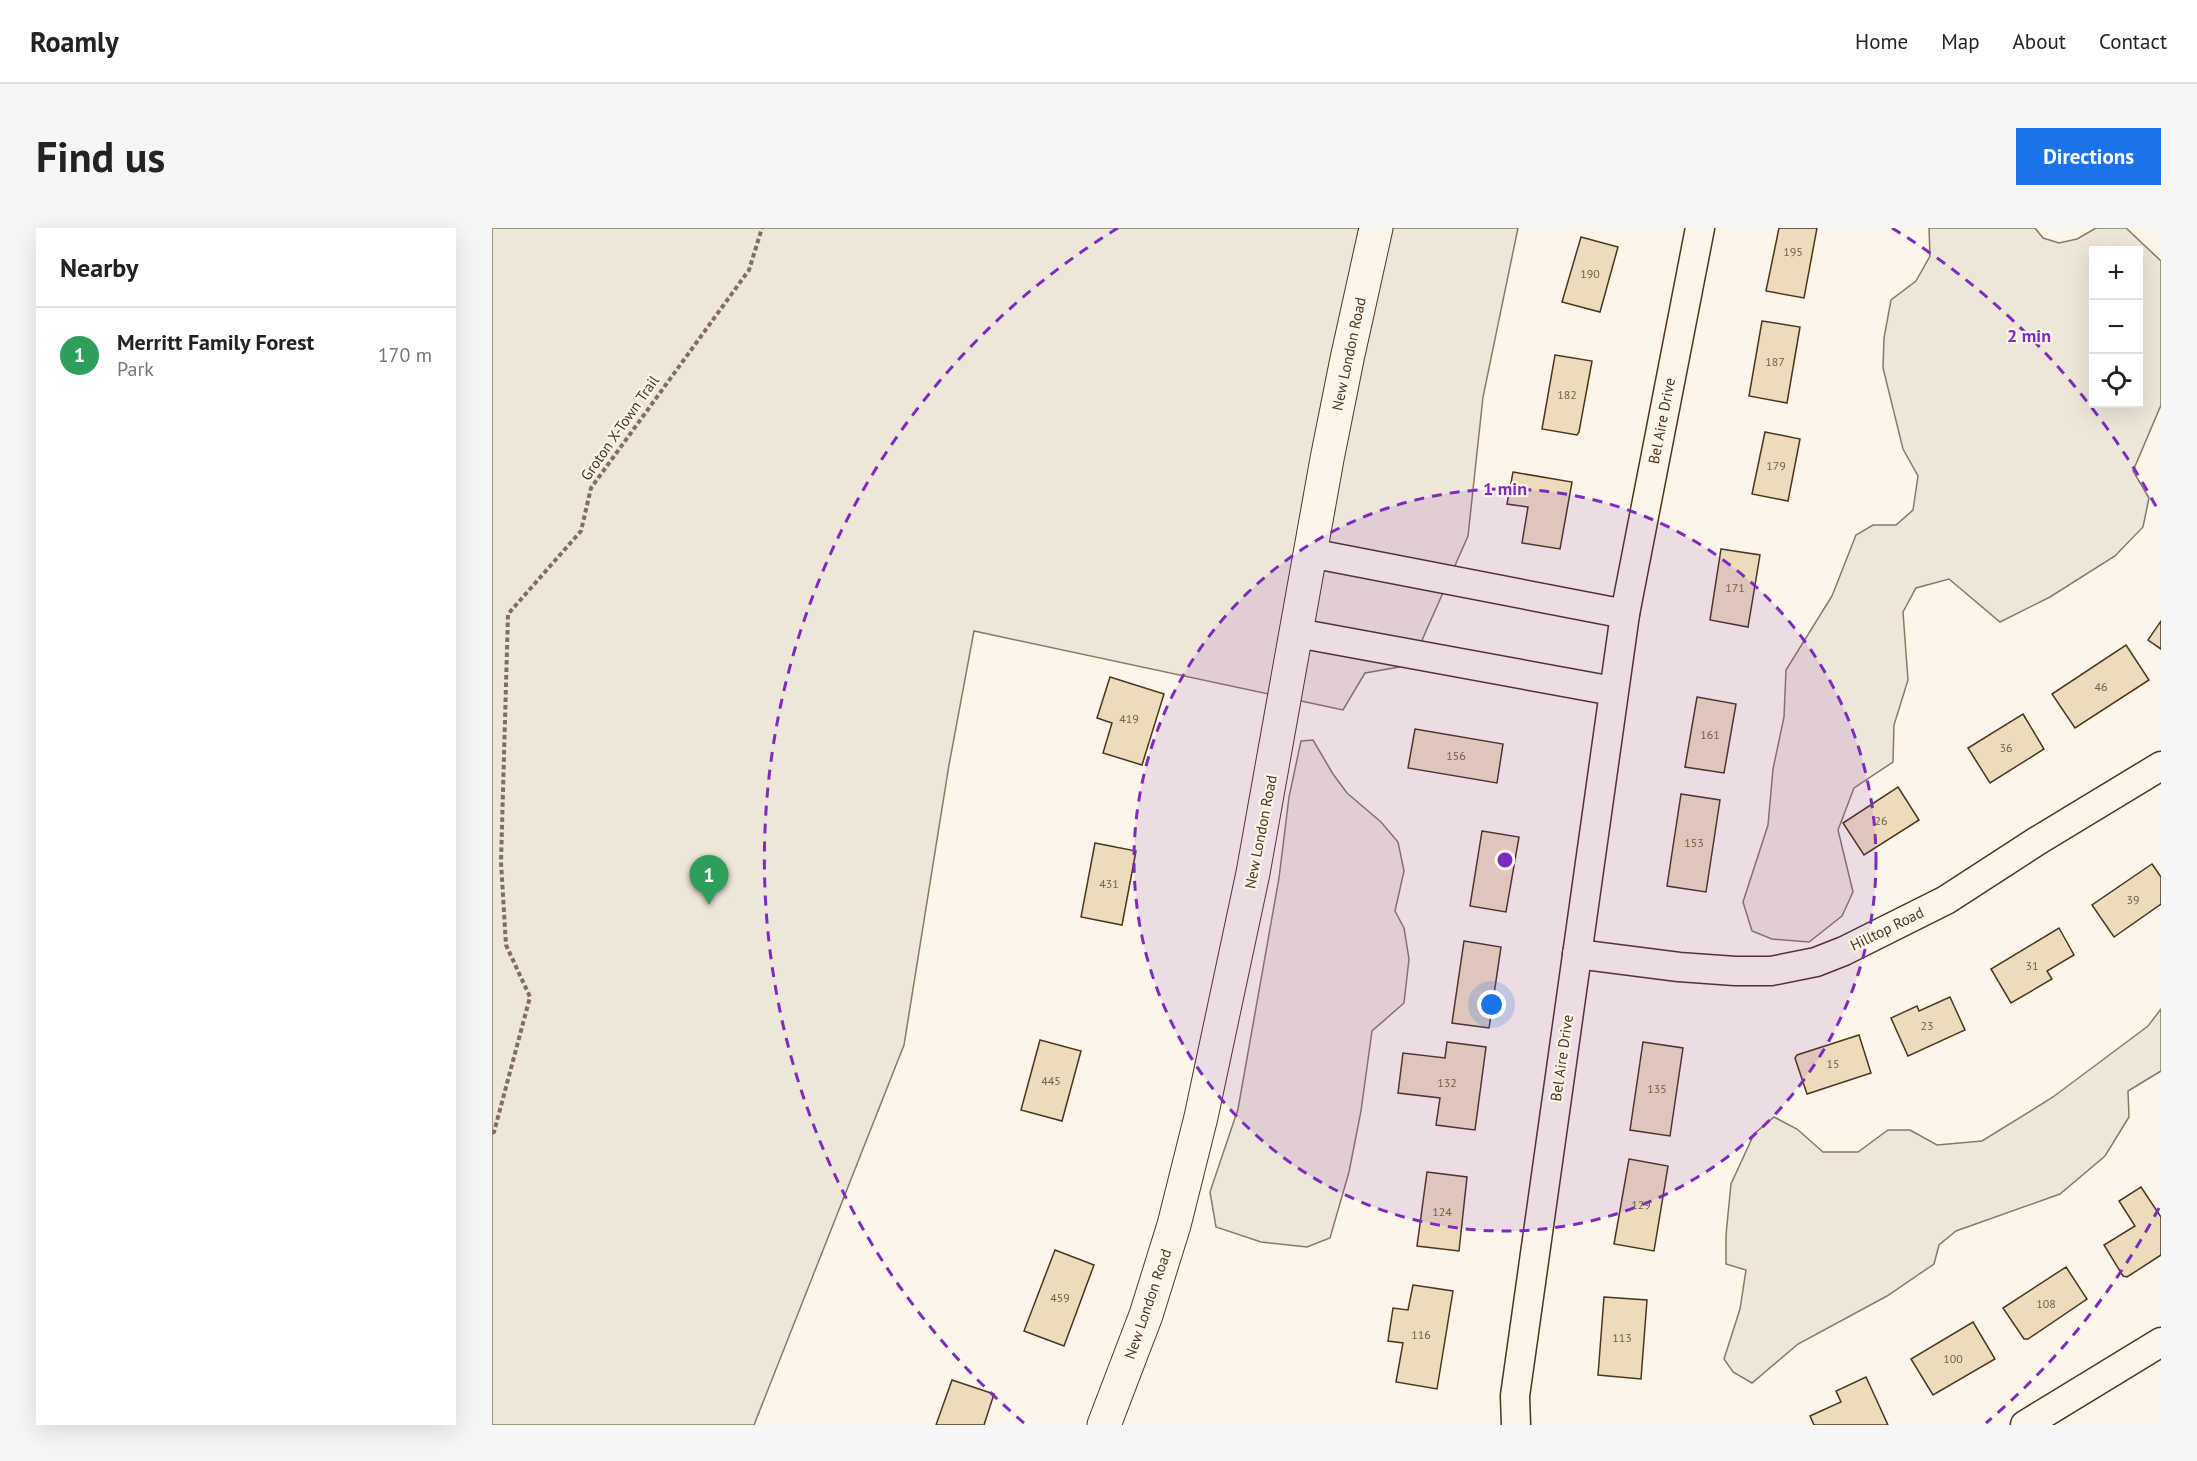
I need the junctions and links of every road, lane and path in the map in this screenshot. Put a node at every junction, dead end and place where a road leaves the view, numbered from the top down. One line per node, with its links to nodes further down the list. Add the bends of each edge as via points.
1 (762, 228): 10 (path, Groton X-Town Trail, via 748,270 591,488 581,531 508,614 501,862 506,945 530,998)
2 (1376, 228): 4 (main road, New London Road)
3 (1700, 228): 5 (street, Bel Aire Drive)
4 (1310, 553): 5 (street); 6 (main road, New London Road)
5 (1625, 614): 7 (street, Bel Aire Drive)
6 (1297, 633): 7 (street); 13 (main road, New London Road, via 1253,873 1201,1117 1146,1315)
7 (1613, 691): 9 (street, Bel Aire Drive)
8 (2161, 766): 9 (street, Hilltop Road, via 1946,900 1816,962 1772,971 1735,971)
9 (1577, 954): 12 (street, Bel Aire Drive)
10 (492, 1133)
11 (2161, 1342): 16 (street)
12 (1515, 1396): 14 (street); 15 (street, Bel Aire Drive)
13 (1104, 1425)
14 (1511, 1425)
15 (1516, 1425)
16 (2025, 1425)

